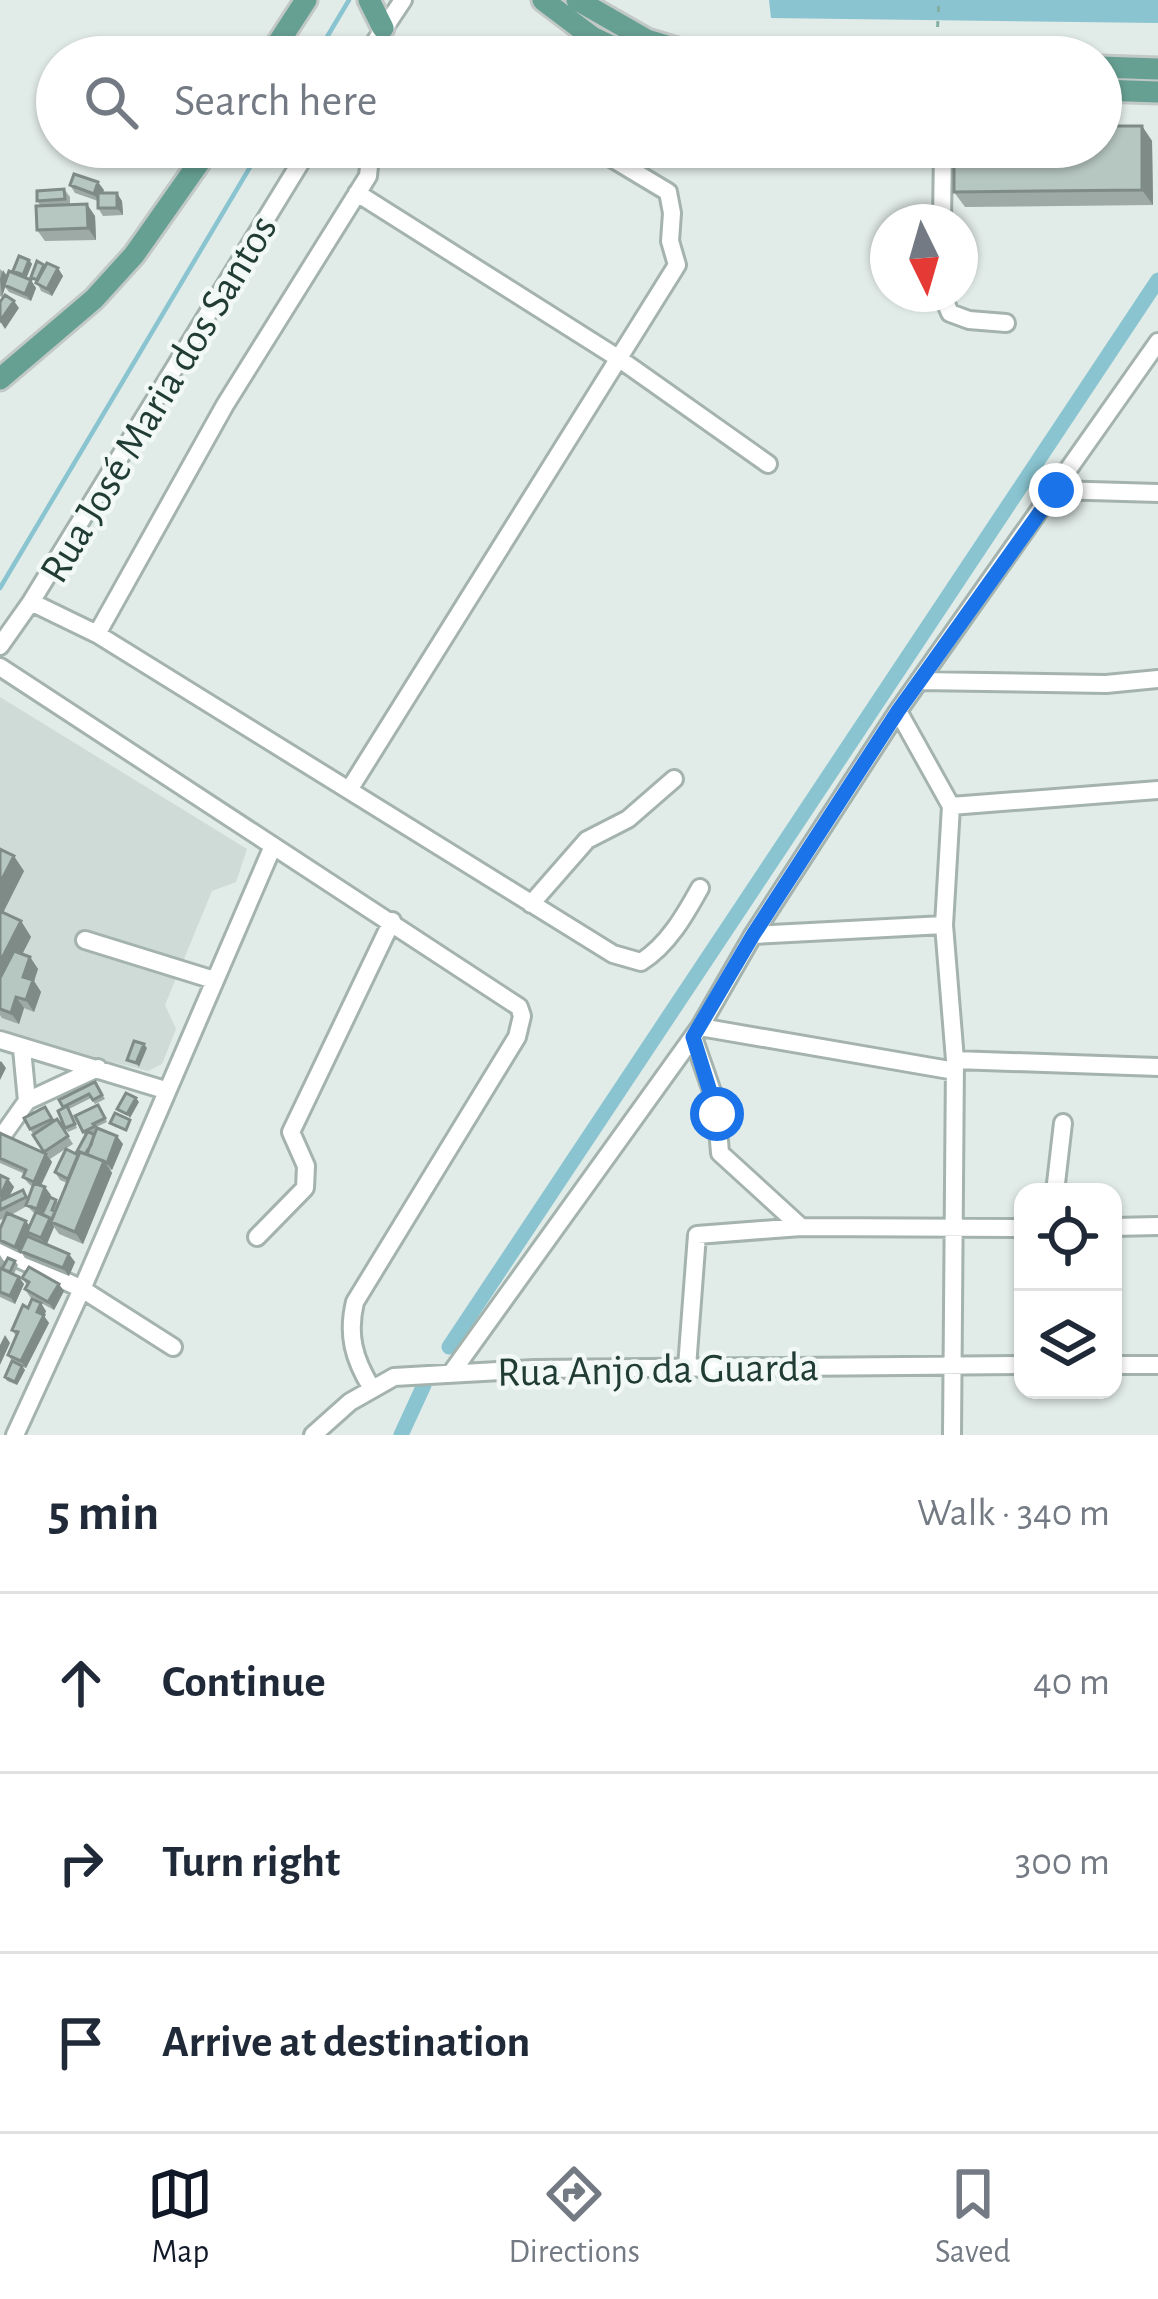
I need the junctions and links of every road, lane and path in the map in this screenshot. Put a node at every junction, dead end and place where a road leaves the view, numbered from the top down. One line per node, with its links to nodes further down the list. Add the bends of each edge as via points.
1 (306, 0): 8 (main road)
2 (369, 0): 7 (main road)
3 (403, 0): 7 (street)
4 (543, 0): 10 (main road)
5 (577, 0): 11 (main road)
6 (939, 0): 12 (path)
7 (383, 28): 9 (street)
8 (283, 36)
9 (378, 36)
10 (591, 36)
11 (639, 36)
12 (937, 36)
13 (1122, 68): 14 (main road)
14 (1158, 69)
15 (1122, 91): 16 (main road)
16 (1158, 92)
17 (195, 168): 28 (main road, via 94,299)
18 (297, 168): 32 (street, Rua José Maria dos Santos)
19 (369, 168): 22 (street)
20 (628, 168): 27 (street, via 668,192 677,265)
21 (943, 168): 23 (street)
22 (357, 194): 27 (street); 33 (street, via 225,406)
23 (942, 204)
24 (950, 312): 25 (street)
25 (1006, 323)
26 (1158, 342): 30 (street)
27 (621, 360): 29 (street); 40 (street)
28 (0, 380)
29 (768, 464)
30 (1056, 490): 31 (street); 37 (street)
31 (1158, 494)
32 (31, 602): 33 (street); 34 (street, Rua José Maria dos Santos)
33 (98, 634): 40 (street)
34 (0, 646)
35 (0, 667): 43 (street)
36 (1158, 679): 37 (street)
37 (919, 681): 38 (street)
38 (898, 711): 42 (street); 48 (street)
39 (674, 779): 45 (street, via 628,819 587,840)
40 (349, 790): 45 (street)
41 (1158, 790): 42 (street)
42 (951, 806): 47 (street)
43 (273, 846): 46 (street); 50 (street)
44 (700, 888): 45 (street, via 656,953 641,962)
45 (531, 904)
46 (392, 921): 67 (street, via 291,1132 306,1166 305,1188); 77 (street, via 515,1001 522,1016 517,1037 355,1302 354,1352)
47 (944, 925): 48 (street); 54 (street)
48 (753, 935): 51 (street)
49 (85, 940): 50 (street)
50 (214, 980): 57 (street)
51 (696, 1032): 54 (street); 63 (street, via 720,1153); 76 (street)
52 (0, 1040): 53 (street)
53 (22, 1049): 56 (street); 58 (street)
54 (955, 1066): 55 (street); 66 (street)
55 (1158, 1067)
56 (99, 1068): 57 (street); 58 (street)
57 (165, 1090): 69 (street)
58 (26, 1101): 60 (street)
59 (1064, 1123): 61 (street)
60 (0, 1138)
61 (1056, 1183)
62 (1158, 1226): 64 (street)
63 (801, 1227): 66 (street); 75 (street, via 697,1234)
64 (1122, 1227)
65 (1014, 1228): 66 (street)
66 (953, 1229): 71 (street)
67 (257, 1237)
68 (0, 1250): 69 (street)
69 (82, 1289): 70 (street); 78 (street)
70 (173, 1347)
71 (955, 1364): 72 (street, Rua Anjo da Guarda); 75 (street, Rua Anjo da Guarda); 80 (street)
72 (1014, 1365)
73 (1122, 1365): 74 (street)
74 (1158, 1365)
75 (687, 1367): 76 (street, Rua Anjo da Guarda)
76 (452, 1372): 77 (street, Rua Anjo da Guarda)
77 (371, 1387): 79 (street, Rua Anjo da Guarda)
78 (15, 1435)
79 (313, 1435)
80 (952, 1435)

